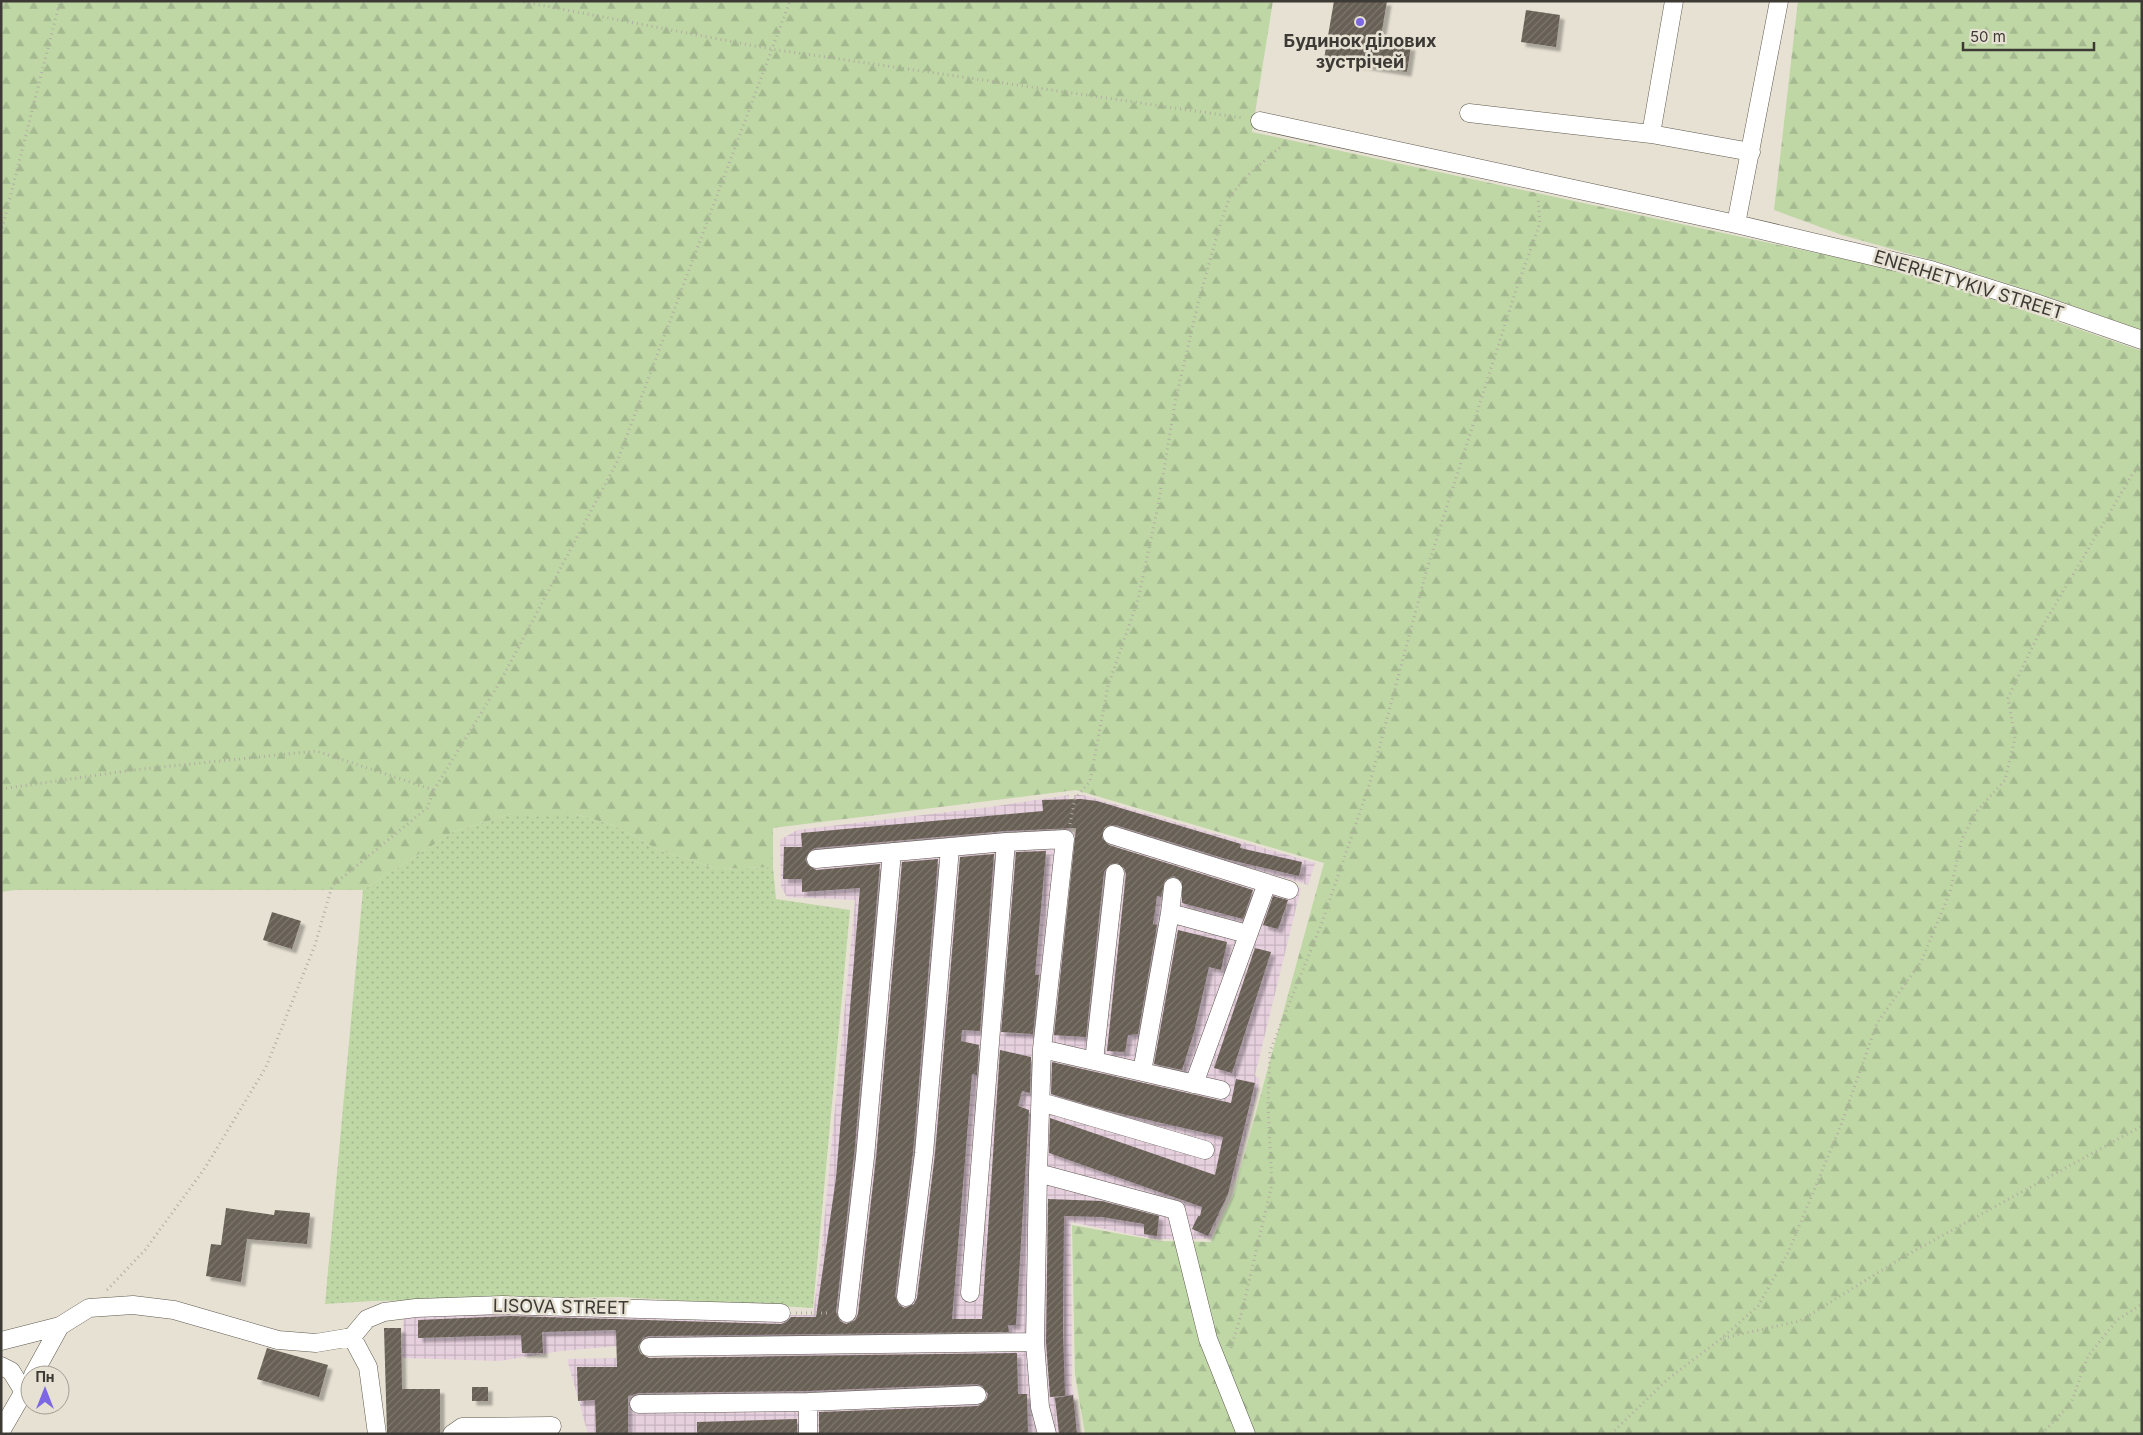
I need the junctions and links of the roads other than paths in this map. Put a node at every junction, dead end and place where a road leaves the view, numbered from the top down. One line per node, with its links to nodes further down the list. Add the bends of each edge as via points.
1 (1674, 1): 5 (street)
2 (1779, 1): 6 (street)
3 (1469, 113): 5 (street)
4 (1260, 120): 7 (street, ENERHETYKIV STREET)
5 (1651, 134): 6 (street)
6 (1751, 152): 7 (street)
7 (1736, 224): 8 (street, ENERHETYKIV STREET, via 1931,270)
8 (2142, 340)
9 (1112, 835): 15 (street)
10 (1006, 842): 11 (street); 20 (street, via 1065,839); 28 (street)
11 (950, 848): 12 (street); 29 (street, via 924,1153)
12 (892, 852): 13 (street); 31 (street, via 865,1157)
13 (816, 859)
14 (1115, 873): 21 (street)
15 (1267, 882): 17 (street); 19 (street)
16 (1173, 887): 18 (street)
17 (1289, 890)
18 (1170, 913): 19 (street); 22 (street)
19 (1247, 934): 23 (street)
20 (1042, 1049): 21 (street); 25 (street)
21 (1094, 1061): 22 (street)
22 (1142, 1072): 23 (street)
23 (1194, 1084): 24 (street)
24 (1222, 1090)
25 (1041, 1102): 26 (street); 27 (street)
26 (1205, 1150)
27 (1038, 1173): 35 (street); 50 (street, via 1176,1210 1208,1339)
28 (970, 1293)
29 (906, 1297)
30 (781, 1313): 33 (street, LISOVA STREET, via 503,1305 416,1308 384,1312 367,1319)
31 (847, 1313)
32 (60, 1326): 33 (street, via 89,1308 133,1305 174,1310 278,1340 316,1343); 34 (street); 37 (street)
33 (352, 1338): 46 (street, via 368,1367)
34 (1, 1341)
35 (1035, 1342): 36 (street); 49 (street, via 1040,1407)
36 (649, 1347)
37 (39, 1365)
38 (1, 1366): 39 (street)
39 (20, 1379)
40 (977, 1394): 42 (street)
41 (20, 1398): 45 (street)
42 (808, 1402): 43 (street); 48 (street)
43 (639, 1404)
44 (552, 1426): 47 (street, via 462,1427)
45 (1, 1431)
46 (376, 1434)
47 (452, 1434)
48 (808, 1434)
49 (1047, 1434)
50 (1246, 1434)

